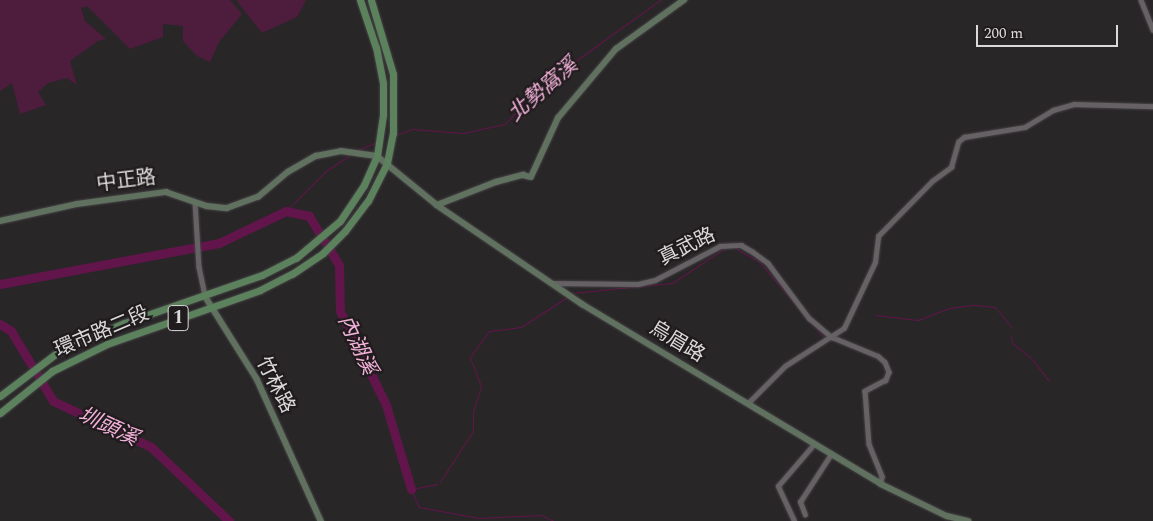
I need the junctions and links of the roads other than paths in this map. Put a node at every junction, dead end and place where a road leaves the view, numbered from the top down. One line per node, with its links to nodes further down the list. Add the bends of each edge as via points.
1 (360, 0): 7 (main road, 1, via 376,48 383,83 383,115)
2 (371, 0): 8 (main road, 1, via 393,74 395,115)
3 (684, 0): 10 (main road, via 616,49 558,118 531,177 522,175 496,182)
4 (1141, 0): 5 (street)
5 (1153, 30)
6 (1153, 106): 15 (street, via 1074,104 1052,110 1025,127 964,137 958,142 951,167 932,181 878,236 875,262 844,328)
7 (377, 156): 8 (main road, 中正路); 9 (main road, 中正路, via 341,151 316,156 258,197 238,206 218,208); 13 (main road, 環市路二段 / 1, via 364,185 340,221 296,258 262,276)
8 (387, 162): 10 (main road, 烏眉路); 14 (main road, 環市路二段 / 1, via 368,201 345,231 304,267 260,290)
9 (195, 202): 11 (main road, 中正路, via 166,192 77,204); 13 (street, 竹林路, via 199,267)
10 (436, 204): 12 (main road, 烏眉路)
11 (0, 220)
12 (547, 282): 15 (street, 真武路, via 638,284 655,280 720,246 741,245 768,263 809,318); 17 (main road, 烏眉路)
13 (205, 296): 14 (main road, 竹林路); 16 (main road, 環市路二段 / 1, via 124,322 46,360)
14 (211, 308): 18 (main road, 環市路二段 / 1, via 107,344 52,371); 23 (main road, 竹林路, via 257,379)
15 (832, 337): 17 (street, via 785,366); 21 (street, 真武路, via 878,356 888,372 879,386 865,391 869,444 882,476)
16 (0, 396)
17 (748, 403): 19 (main road, 烏眉路)
18 (0, 414)
19 (814, 444): 20 (main road, 烏眉路); 24 (street, via 778,486)
20 (831, 454): 21 (main road, 烏眉路); 22 (street, via 800,502)
21 (881, 484): 25 (main road, 烏眉路, via 947,516)
22 (805, 515)
23 (321, 521)
24 (794, 521)
25 (968, 521)

